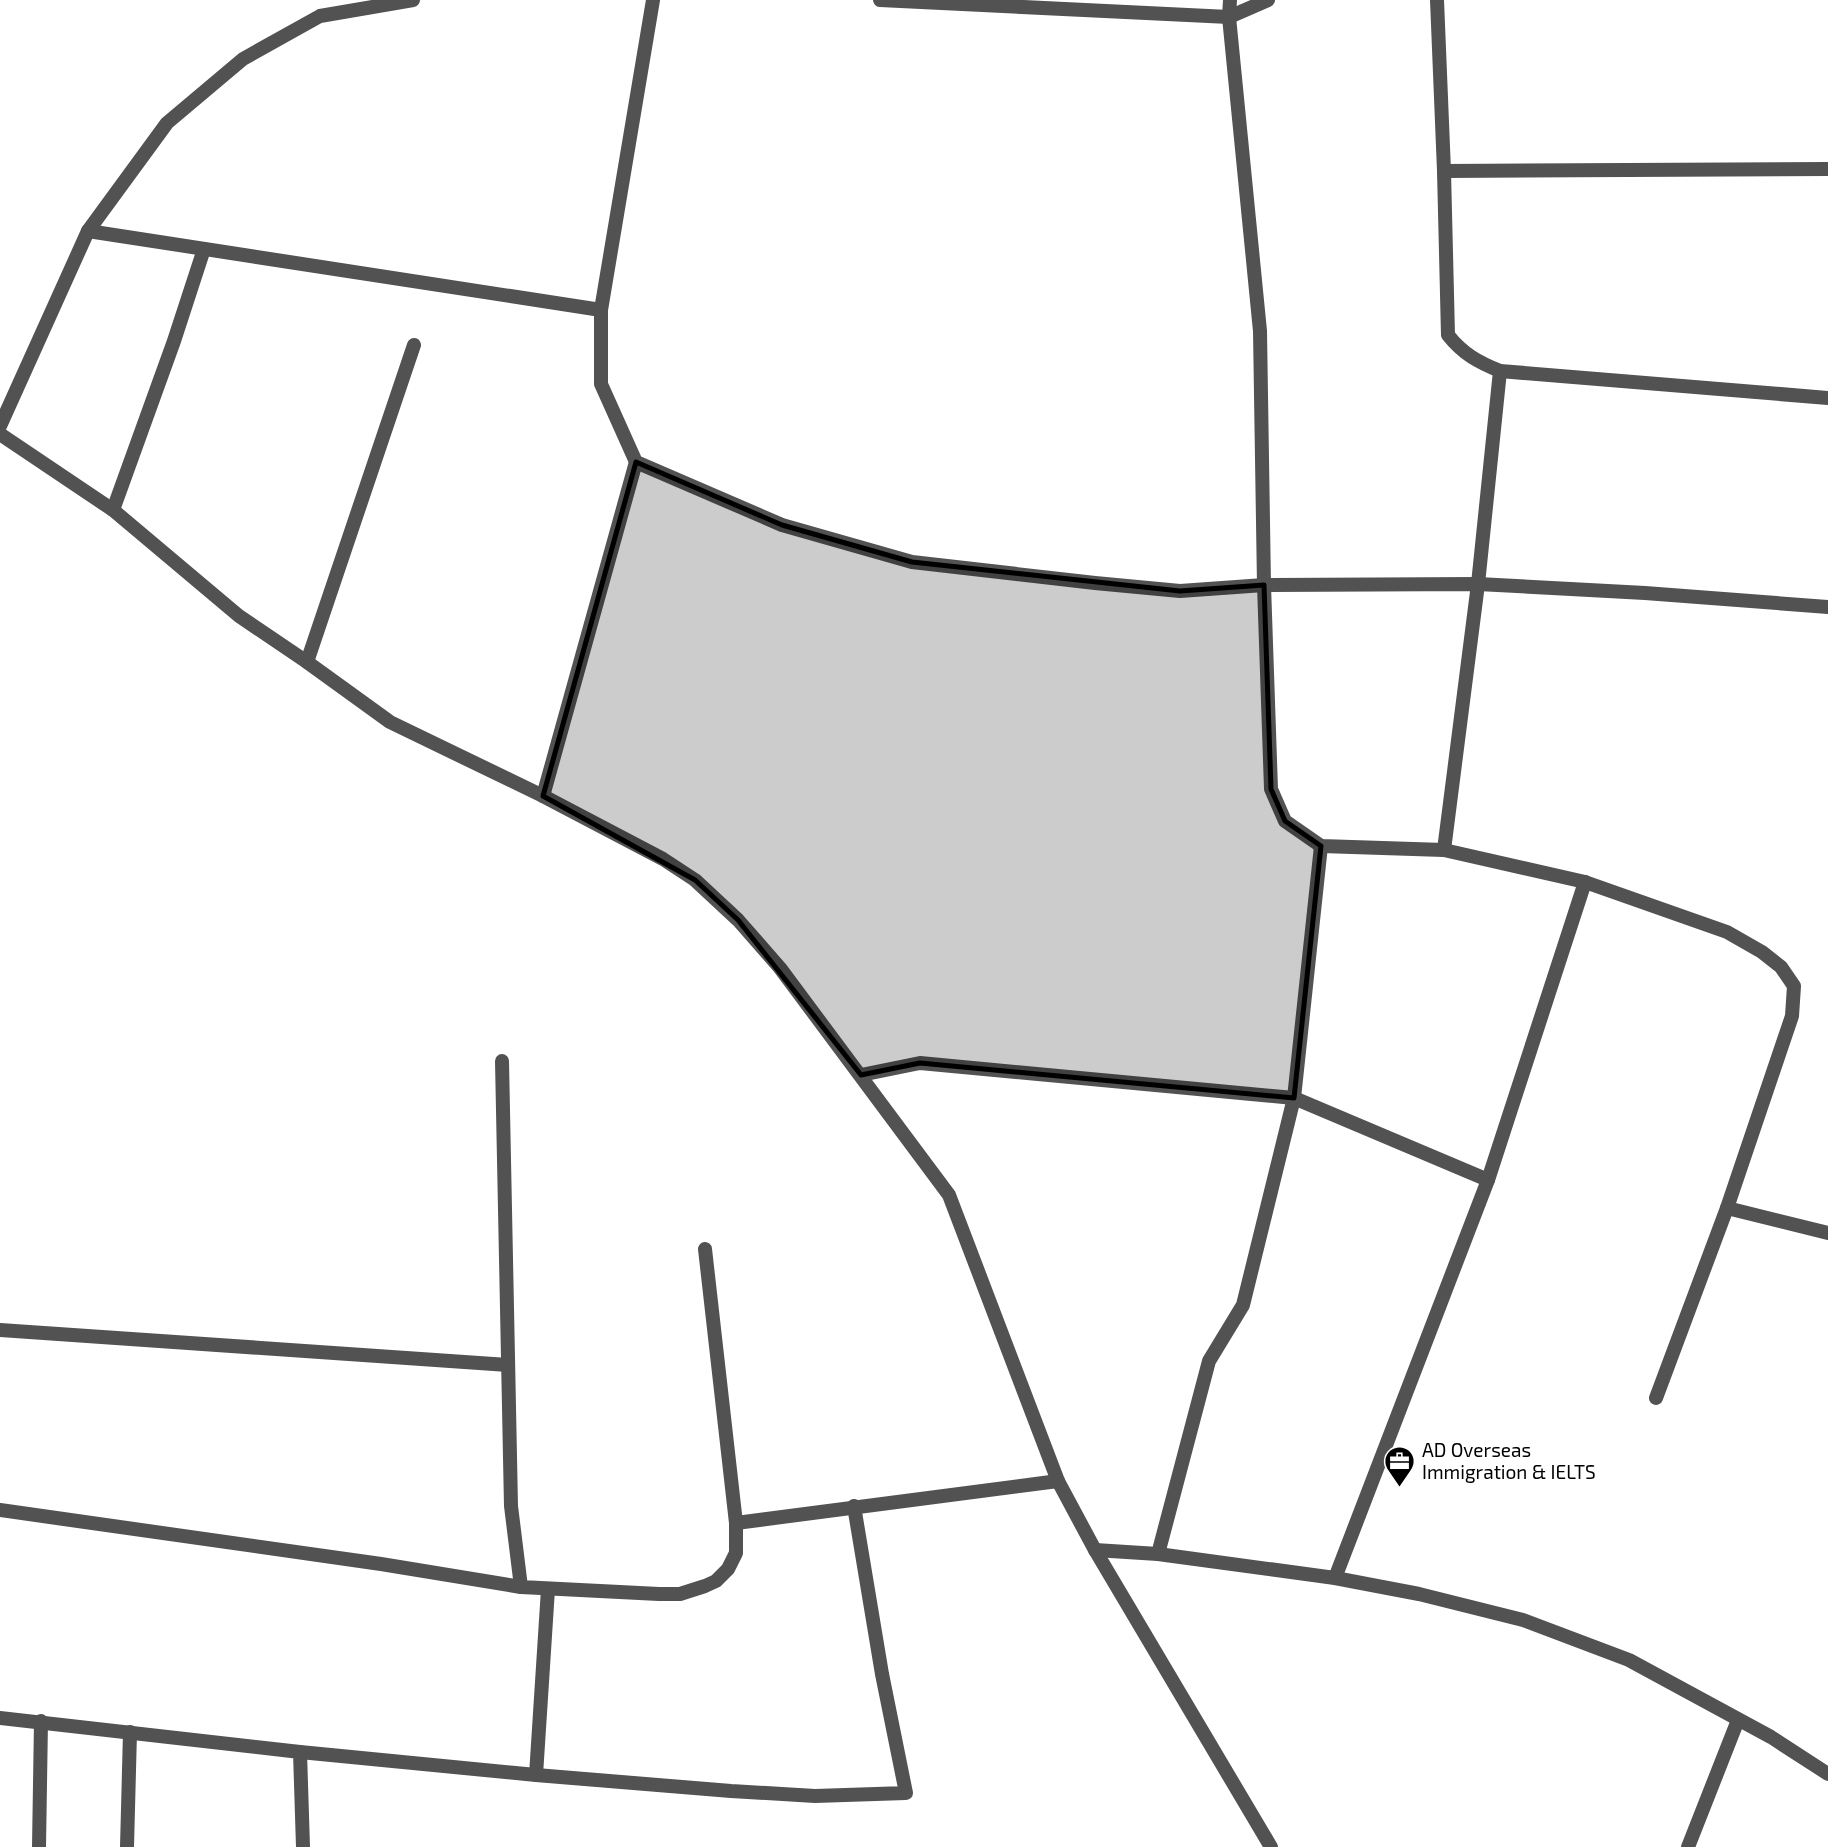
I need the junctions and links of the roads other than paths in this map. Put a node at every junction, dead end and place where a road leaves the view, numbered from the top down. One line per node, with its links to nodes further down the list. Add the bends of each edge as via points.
1 (413, 0): 10 (street, via 320,16 243,59 167,123)
2 (653, 0): 12 (street)
3 (880, 0): 7 (street)
4 (1230, 0): 7 (street)
5 (1268, 0): 7 (street)
6 (1437, 0): 9 (street)
7 (1229, 17): 21 (street, via 1260,331)
8 (1828, 170): 9 (street)
9 (1444, 171): 14 (street, via 1448,335 1470,358)
10 (88, 231): 11 (street); 16 (street)
11 (204, 249): 12 (street); 19 (street)
12 (601, 310): 18 (street, via 601,384)
13 (414, 345): 23 (street)
14 (1500, 371): 15 (street); 20 (street)
15 (1828, 398)
16 (0, 426)
17 (0, 434): 19 (street)
18 (636, 462): 21 (street, via 782,525 912,562 1180,591); 24 (street)
19 (113, 510): 23 (street, via 239,616)
20 (1478, 584): 21 (street); 22 (street); 26 (street)
21 (1264, 585): 25 (street, via 1271,789 1285,821)
22 (1828, 607)
23 (307, 662): 24 (street, via 390,722)
24 (543, 796): 29 (street, via 695,880 780,968)
25 (1321, 846): 26 (street); 30 (street)
26 (1444, 850): 27 (street)
27 (1585, 882): 31 (street); 32 (street, via 1727,932 1762,951 1794,986 1792,1016)
28 (502, 1060): 36 (street)
29 (861, 1075): 30 (street, via 920,1063); 38 (street, via 949,1195)
30 (1294, 1098): 31 (street); 43 (street, via 1243,1305 1209,1361)
31 (1488, 1180): 44 (street)
32 (1727, 1208): 33 (street); 37 (street)
33 (1828, 1233)
34 (705, 1249): 41 (street)
35 (0, 1329): 36 (street)
36 (508, 1365): 45 (street, via 511,1506)
37 (1656, 1398)
38 (1058, 1481): 39 (street); 42 (street)
39 (854, 1506): 41 (street); 53 (street, via 906,1793 815,1796)
40 (0, 1510): 45 (street)
41 (736, 1523): 46 (street, via 736,1553 728,1569 705,1586 680,1594)
42 (1094, 1550): 43 (street); 57 (street)
43 (1158, 1554): 44 (street)
44 (1335, 1578): 48 (street, via 1523,1620 1629,1660)
45 (521, 1587): 46 (street)
46 (548, 1589): 53 (street)
47 (0, 1718): 49 (street)
48 (1738, 1720): 52 (street); 58 (street)
49 (41, 1721): 50 (street); 54 (street)
50 (130, 1732): 51 (street); 55 (street)
51 (300, 1752): 53 (street); 56 (street)
52 (1828, 1774)
53 (537, 1775)
54 (39, 1847)
55 (127, 1847)
56 (303, 1847)
57 (1271, 1847)
58 (1688, 1847)

